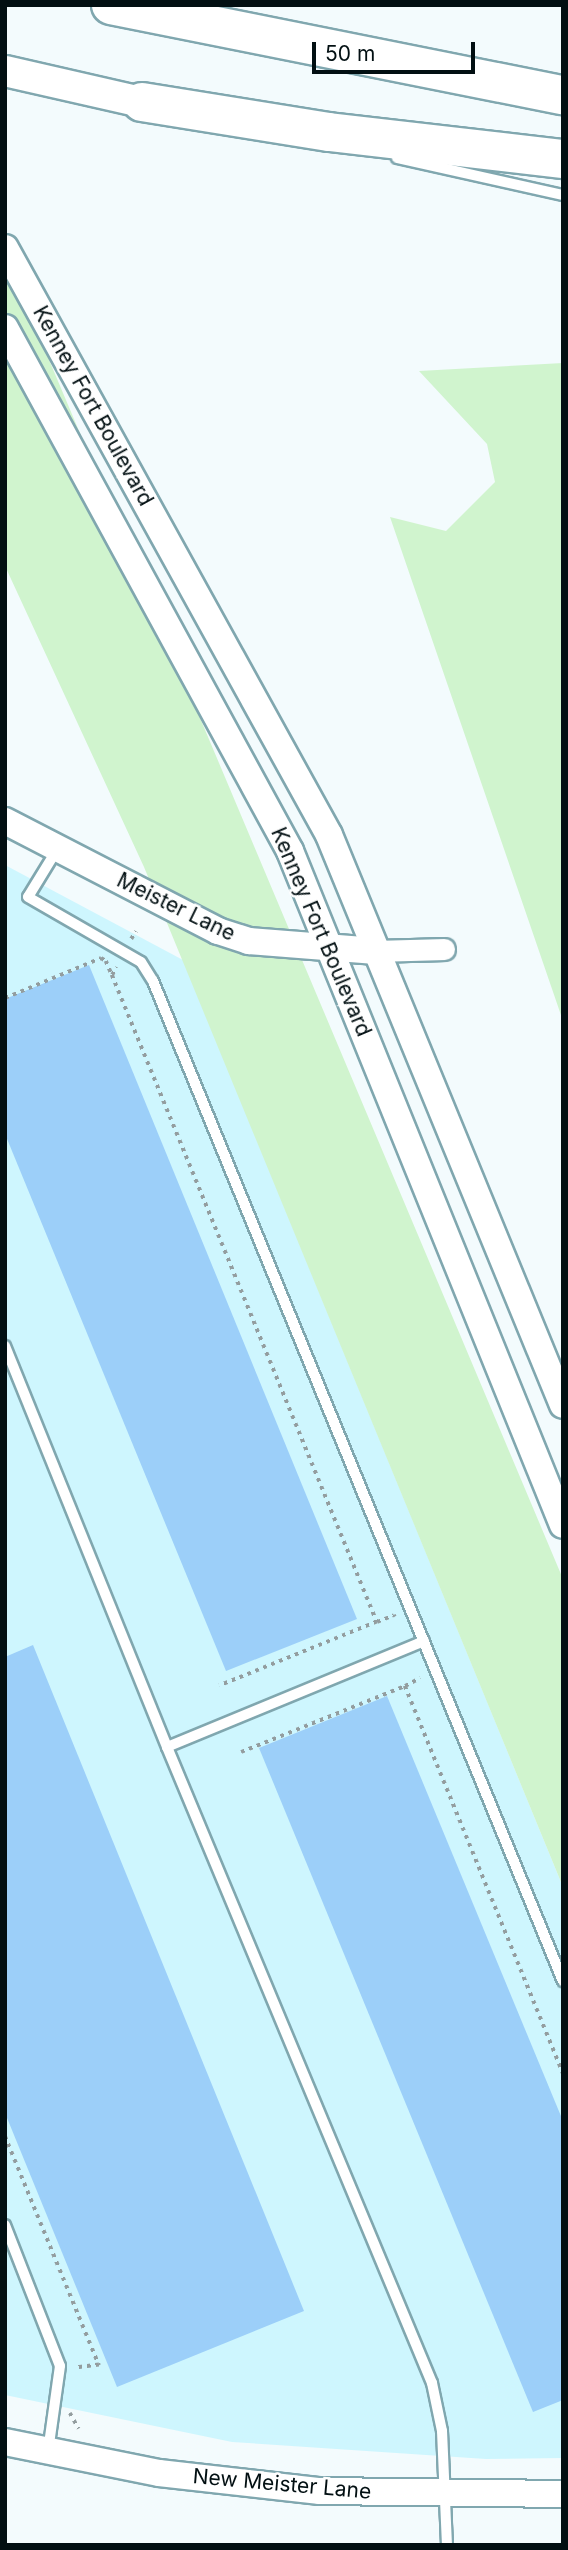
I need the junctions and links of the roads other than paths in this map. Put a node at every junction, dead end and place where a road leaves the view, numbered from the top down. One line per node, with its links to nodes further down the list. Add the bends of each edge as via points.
1 (111, 5): 3 (highway)
2 (5, 71): 4 (main road)
3 (563, 95)
4 (142, 102): 5 (lane); 7 (highway, via 329,132)
5 (345, 147)
6 (386, 156): 8 (lane)
7 (563, 159)
8 (563, 195)
9 (5, 248): 15 (street, Kenney Fort Boulevard, via 329,835)
10 (5, 328): 13 (street, Kenney Fort Boulevard, via 290,851)
11 (5, 821): 12 (street, Meister Lane)
12 (58, 848): 13 (street, Meister Lane, via 218,932 249,941); 19 (lane, via 28,897 141,961 153,981)
13 (330, 947): 15 (street, Meister Lane); 18 (street, Kenney Fort Boulevard)
14 (444, 949): 15 (street, Meister Lane)
15 (376, 951): 17 (street, Kenney Fort Boulevard)
16 (5, 1346): 20 (lane)
17 (563, 1405)
18 (563, 1525)
19 (424, 1641): 20 (lane); 21 (lane)
20 (167, 1747): 25 (lane, via 432,2383)
21 (563, 1981)
22 (5, 2225): 24 (lane, via 61,2366)
23 (5, 2442): 24 (street, New Meister Lane)
24 (48, 2451): 25 (street, New Meister Lane, via 159,2473 320,2491)
25 (447, 2492): 26 (street, New Meister Lane); 27 (lane)
26 (563, 2494)
27 (447, 2545)

